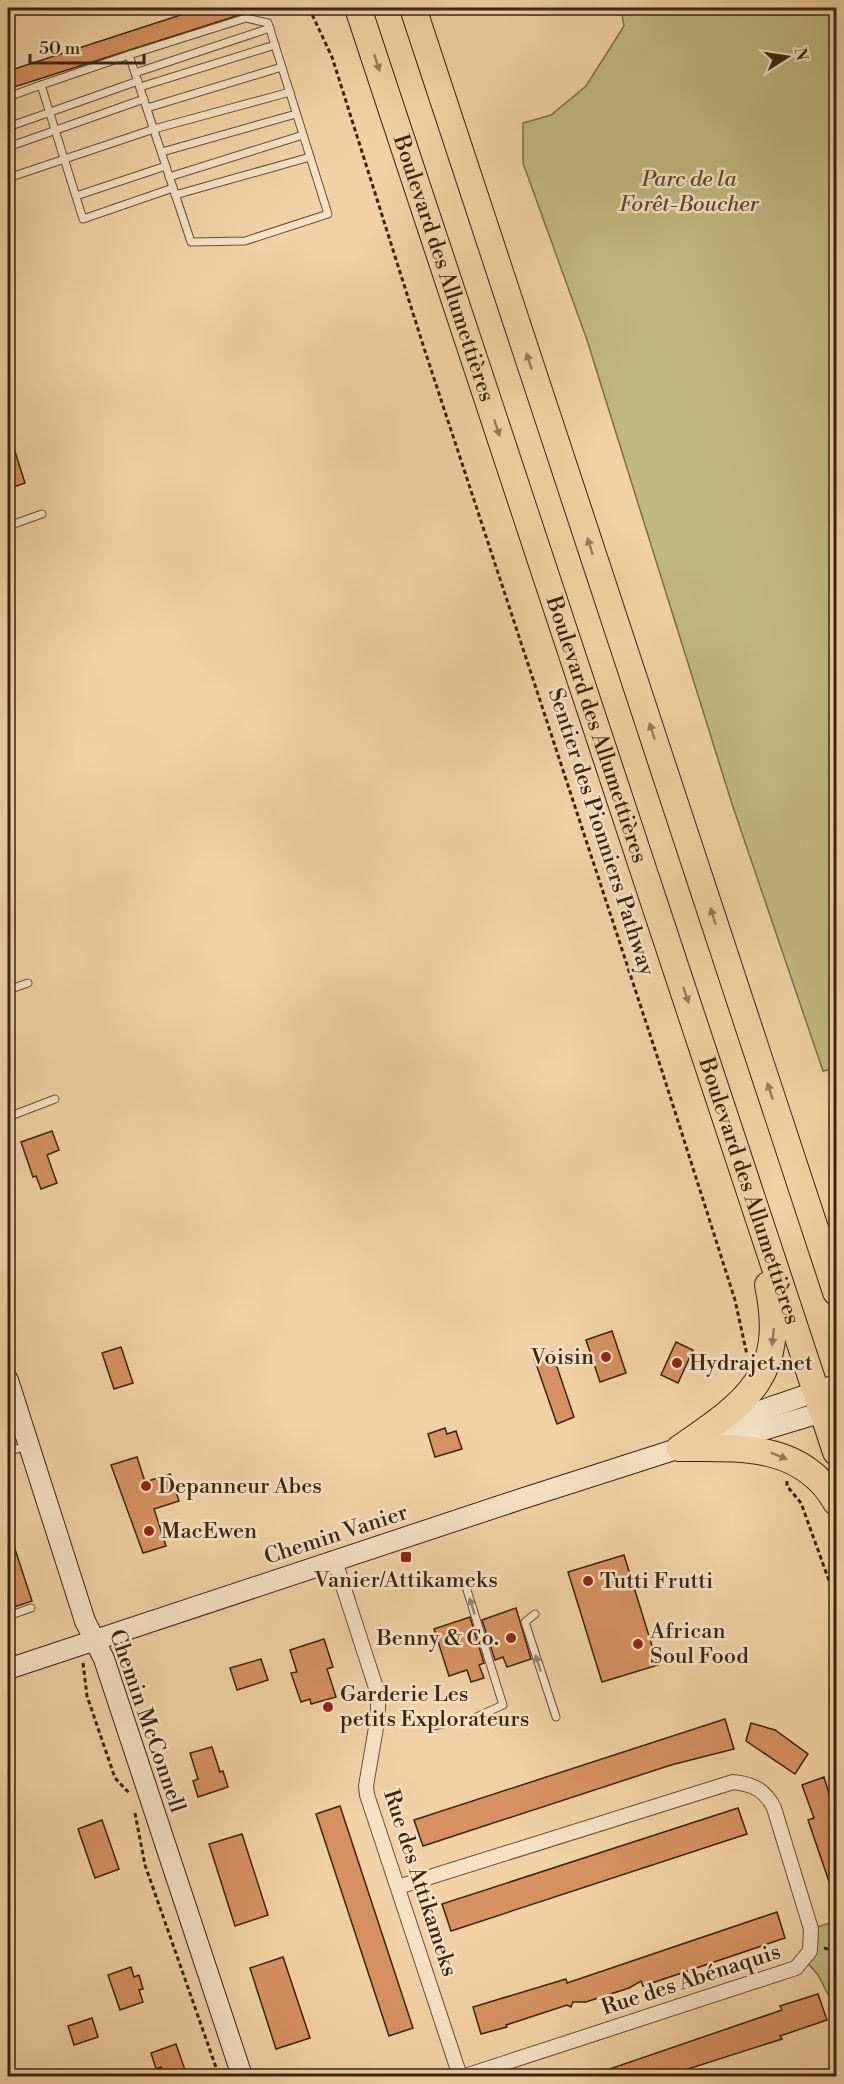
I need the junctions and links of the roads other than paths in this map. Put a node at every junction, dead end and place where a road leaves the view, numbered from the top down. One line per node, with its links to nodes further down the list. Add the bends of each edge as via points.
1 (358, 8): 36 (highway, Boulevard des Allumettières, one-way to 36)
2 (413, 8): 35 (highway, one-way to 2)
3 (270, 27): 4 (lane); 5 (lane, via 268,23 246,18); 7 (lane)
4 (275, 45): 6 (lane); 8 (lane)
5 (129, 55): 7 (lane); 9 (lane)
6 (282, 68): 10 (lane); 13 (lane)
7 (135, 73): 8 (lane)
8 (139, 84): 12 (lane); 14 (lane)
9 (41, 85): 11 (lane); 14 (lane)
10 (290, 92): 15 (lane); 17 (lane)
11 (8, 97)
12 (144, 99): 13 (lane); 18 (lane)
13 (147, 108): 17 (lane)
14 (50, 111): 16 (lane); 18 (lane)
15 (296, 114): 19 (lane); 21 (lane)
16 (8, 127)
17 (154, 129): 21 (lane); 23 (lane)
18 (56, 130): 20 (lane); 23 (lane)
19 (303, 135): 22 (lane); 25 (lane)
20 (8, 147)
21 (162, 152): 24 (lane)
22 (310, 157): 27 (lane); 27 (lane, via 328,214 245,241 191,242)
23 (65, 160): 26 (lane); 28 (lane)
24 (166, 166): 25 (lane); 28 (lane)
25 (169, 177): 27 (lane)
26 (8, 178)
27 (174, 192): 28 (lane, via 83,219)
28 (76, 196)
29 (42, 514): 30 (lane)
30 (8, 526)
31 (28, 983): 32 (lane)
32 (8, 990)
33 (55, 1099): 34 (lane)
34 (8, 1116)
35 (788, 1146): 37 (highway); 38 (highway)
36 (740, 1156): 40 (highway, Boulevard des Allumettières); 42 (highway, one-way to 42, via 772,1304 773,1344 765,1368 746,1396 731,1412)
37 (837, 1253)
38 (837, 1292)
39 (8, 1380): 41 (main road, Chemin McConnell)
40 (828, 1399): 42 (main road, Chemin Vanier, via 743,1436); 44 (highway, Boulevard des Allumettières)
41 (28, 1445): 43 (lane); 51 (main road, Chemin McConnell)
42 (680, 1448): 45 (highway, one-way to 45, via 748,1448 776,1454 812,1473); 46 (main road, Chemin Vanier)
43 (8, 1452)
44 (837, 1452)
45 (837, 1502)
46 (336, 1562): 51 (main road, Chemin Vanier); 55 (street, Rue des Attikameks, via 378,1694 366,1786)
47 (467, 1590): 54 (lane, one-way to 47, via 472,1719 504,1706)
48 (31, 1608): 50 (lane)
49 (536, 1614): 53 (lane, one-way to 49, via 525,1622)
50 (8, 1616)
51 (95, 1639): 52 (main road, Chemin Vanier); 56 (main road, Chemin McConnell)
52 (8, 1669)
53 (556, 1717)
54 (432, 1726)
55 (398, 1887): 57 (street, Rue des Attikameks); 57 (street, Rue des Abénaquis, via 726,1783 759,1788 774,1808 811,1929 810,1951 796,1968)
56 (242, 2076)
57 (462, 2076)

